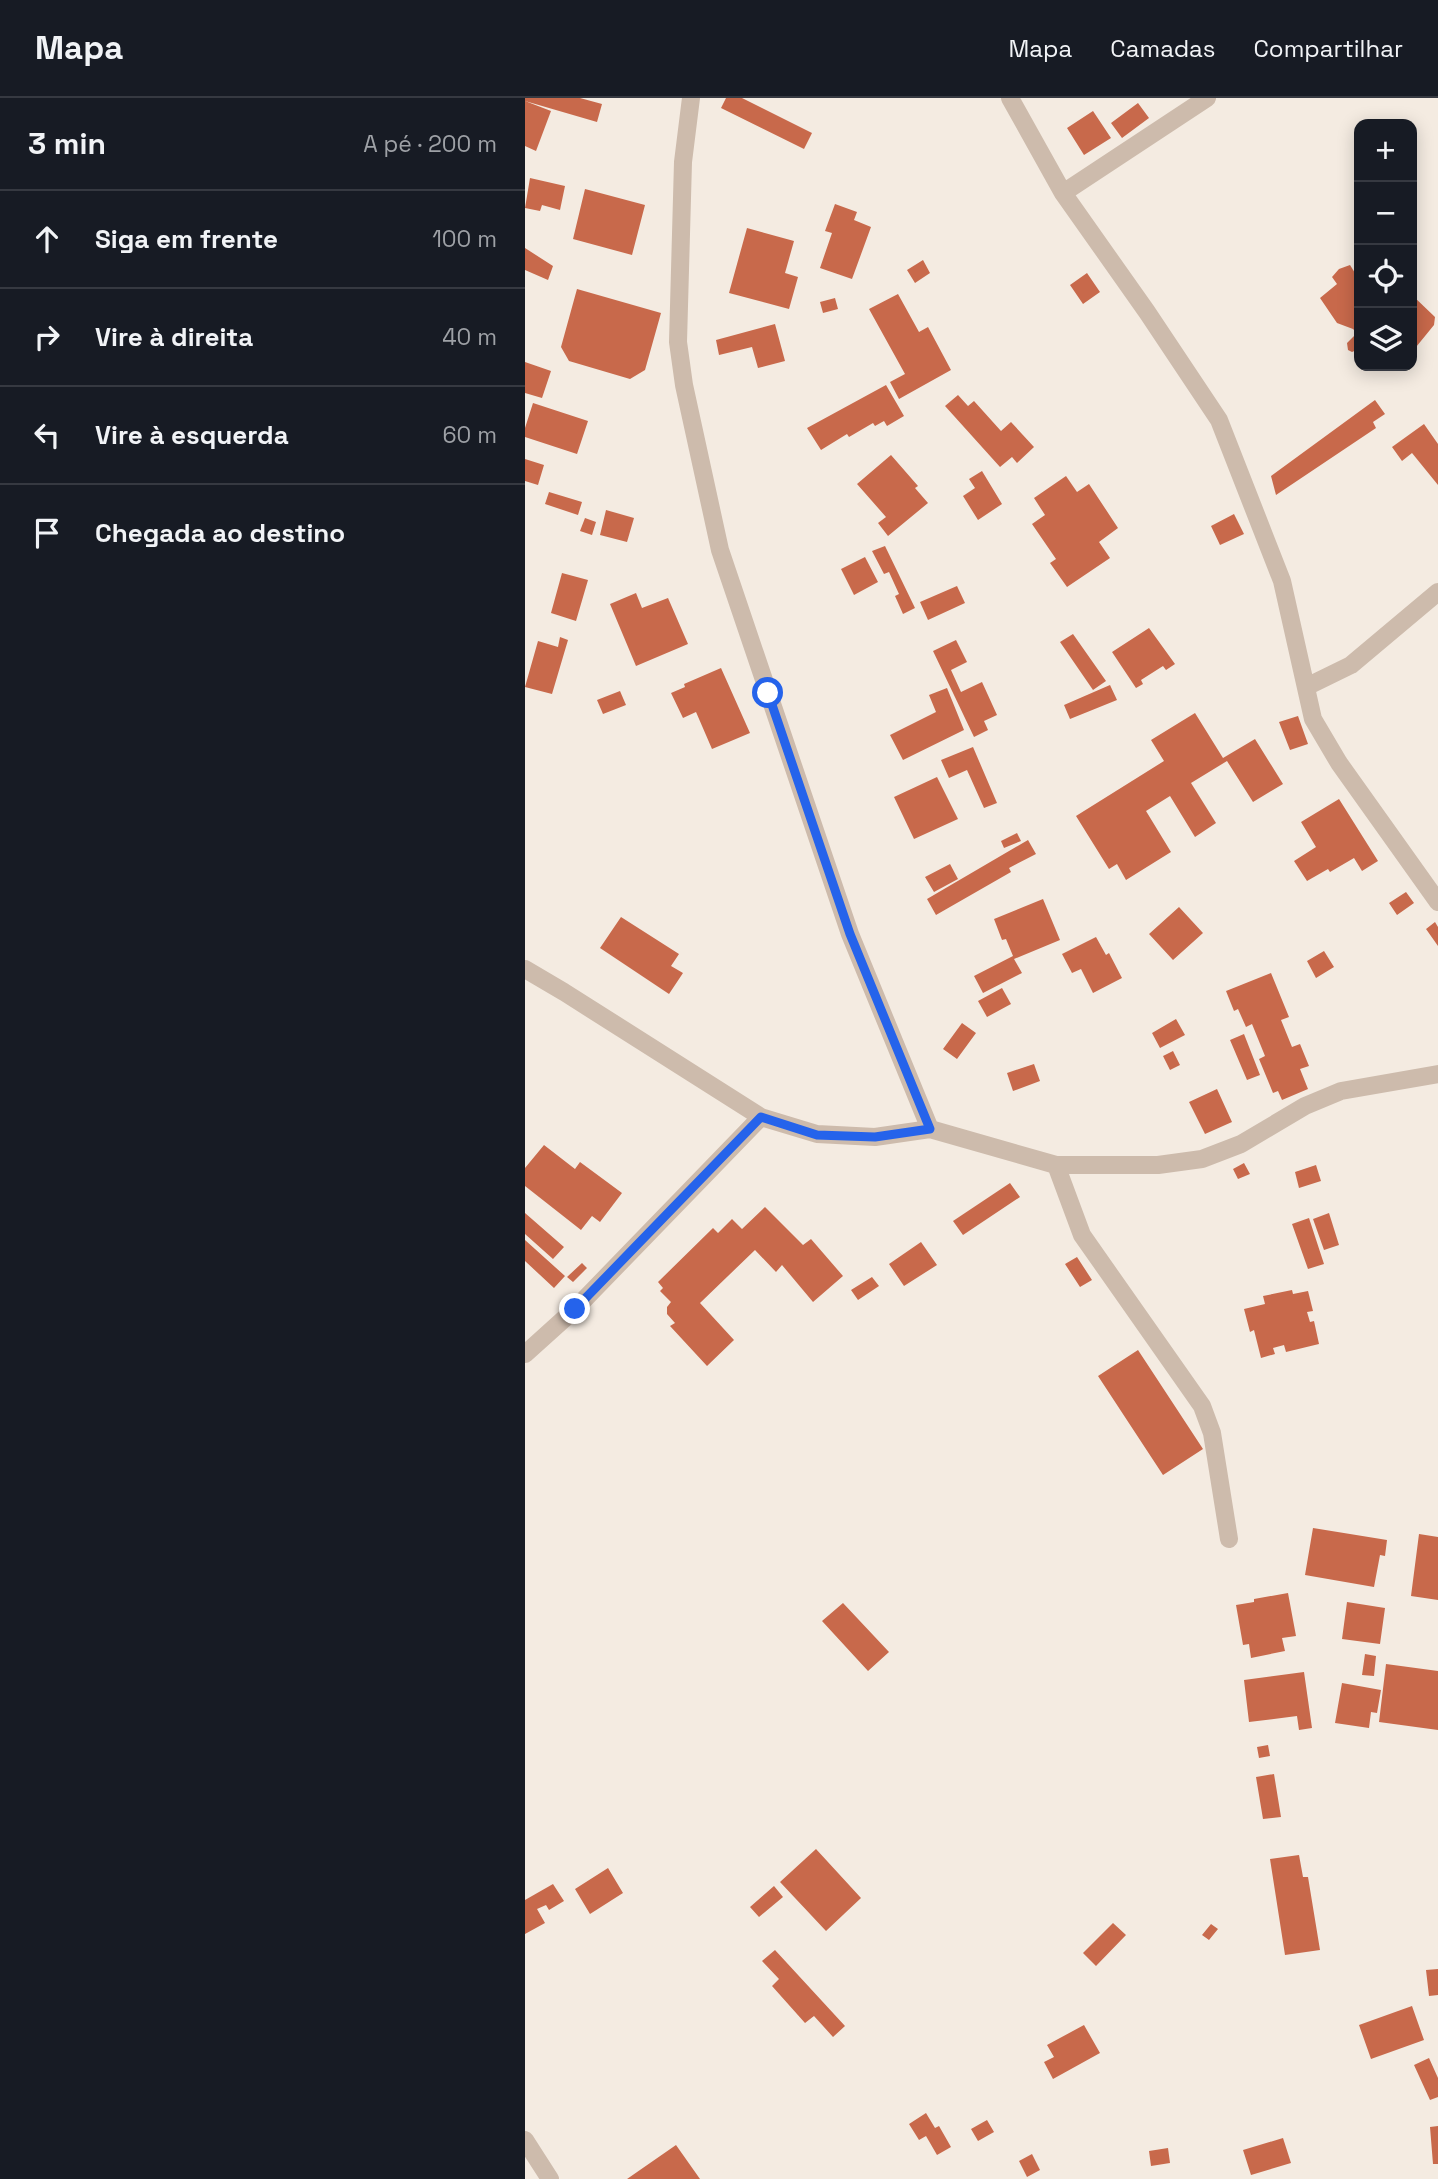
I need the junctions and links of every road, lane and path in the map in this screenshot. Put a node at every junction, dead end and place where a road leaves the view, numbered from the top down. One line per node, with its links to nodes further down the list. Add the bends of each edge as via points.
1 (691, 98): 11 (street, via 683,162 678,342 720,550 850,934)
2 (1010, 98): 4 (street)
3 (1207, 98): 4 (street)
4 (1063, 193): 6 (street, via 1219,420 1282,581)
5 (1438, 592): 6 (street, via 1351,665)
6 (1306, 687): 7 (street, via 1313,719 1339,763)
7 (1438, 902)
8 (525, 969): 10 (street)
9 (1438, 1074): 12 (street, via 1342,1091 1305,1106 1241,1144 1202,1159)
10 (761, 1117): 11 (street, via 817,1135 875,1137); 13 (street, via 575,1309)
11 (930, 1129): 12 (street)
12 (1056, 1165): 14 (street, via 1082,1235 1202,1406 1212,1433)
13 (525, 1353)
14 (1229, 1539)
15 (525, 2140): 16 (street)
16 (551, 2179)

